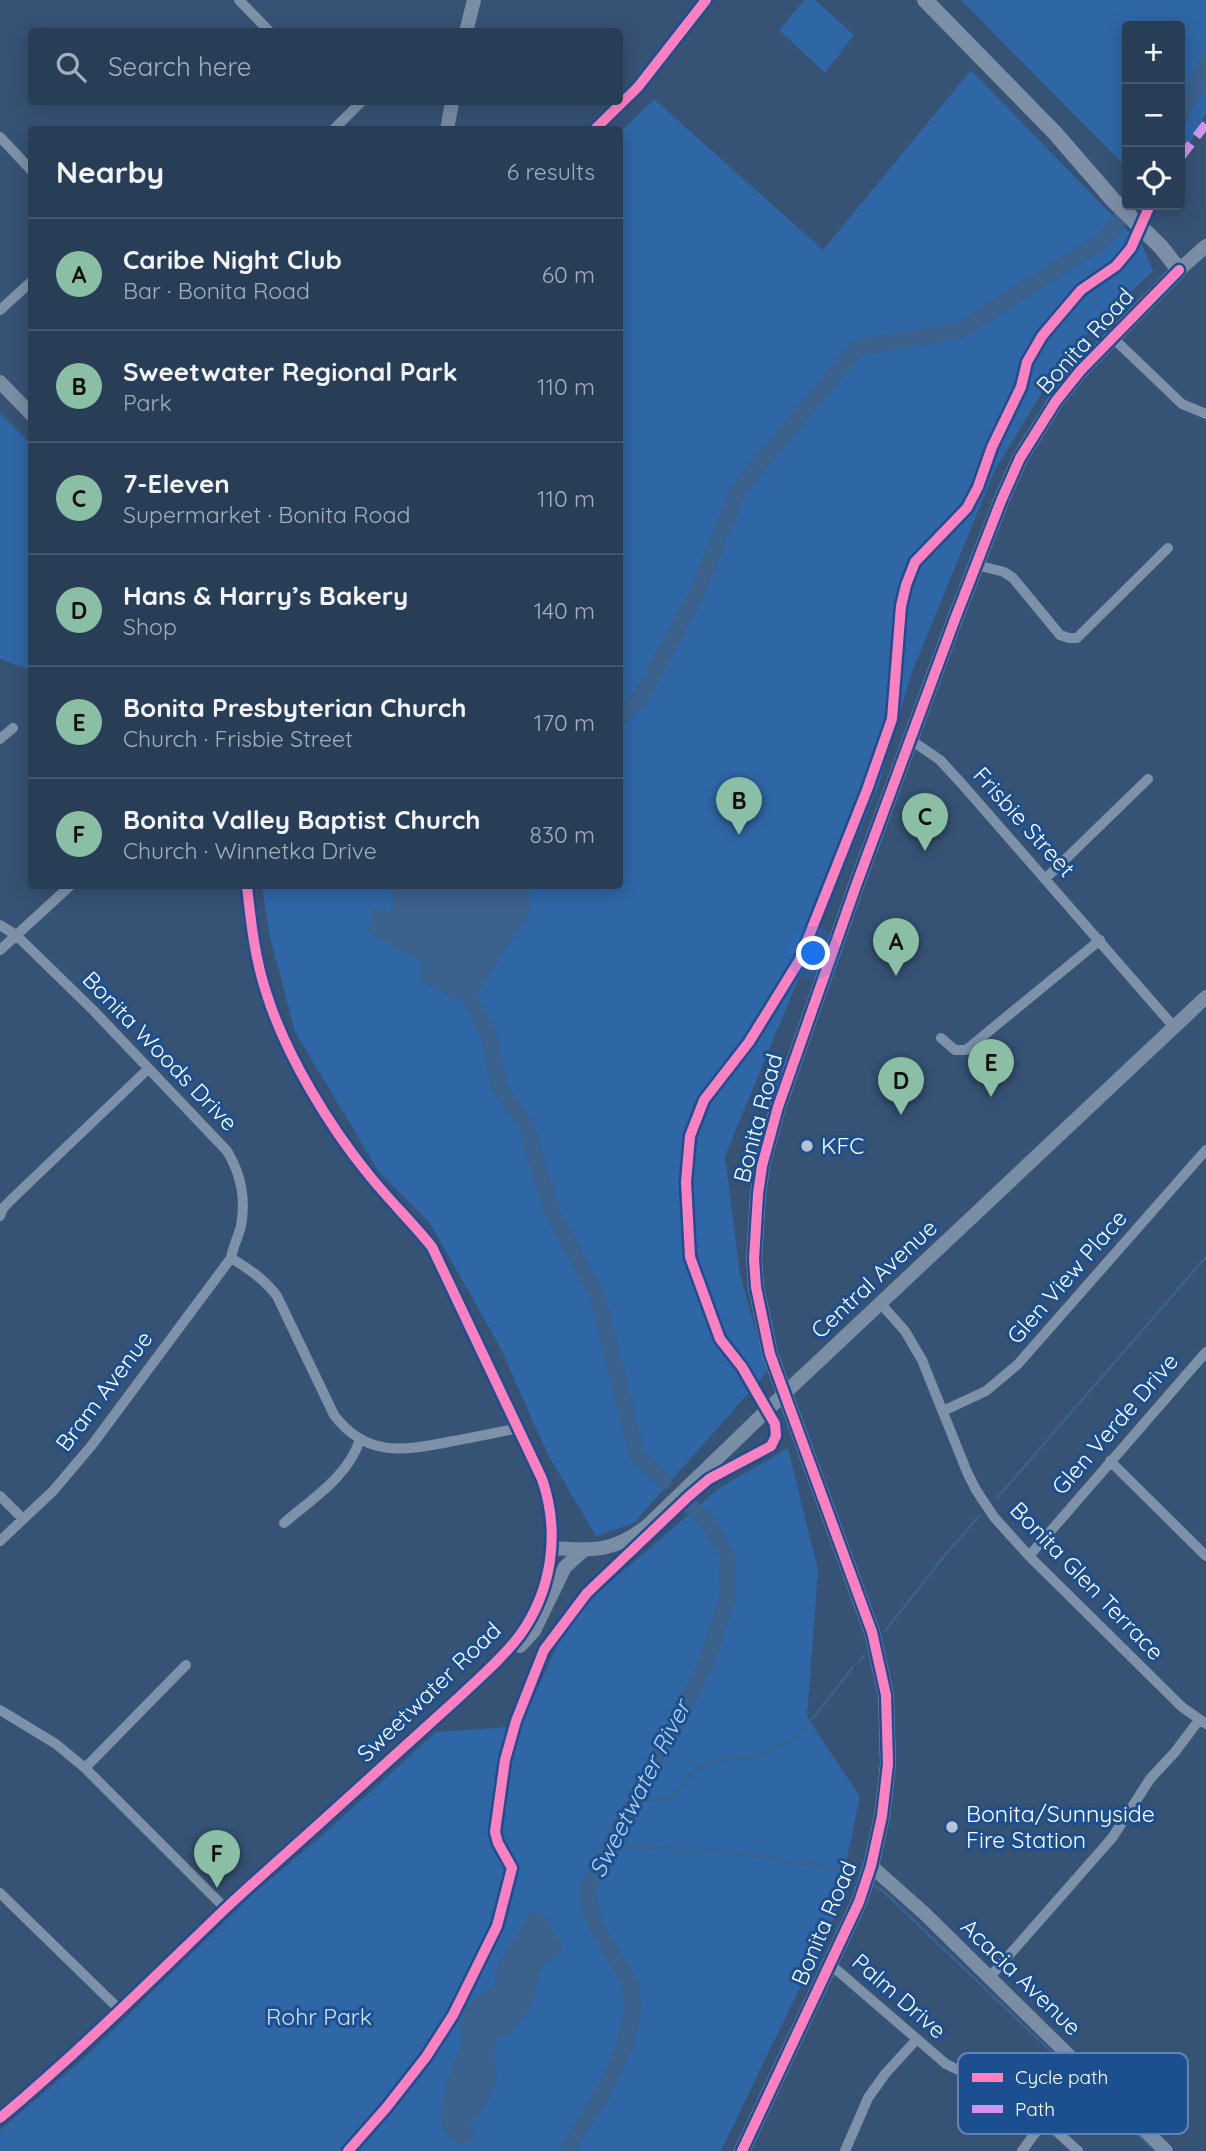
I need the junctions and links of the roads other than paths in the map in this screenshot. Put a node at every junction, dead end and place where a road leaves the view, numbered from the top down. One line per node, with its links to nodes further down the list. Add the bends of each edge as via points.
1 (239, 0): 5 (street)
2 (474, 0): 6 (main road)
3 (706, 0): 7 (main road)
4 (925, 0): 19 (main road, via 1055,133)
5 (266, 28)
6 (467, 28)
7 (623, 102)
8 (345, 105): 12 (street)
9 (358, 105): 12 (street)
10 (451, 105): 14 (main road)
11 (620, 105): 15 (main road)
12 (352, 111): 13 (street)
13 (337, 126)
14 (448, 126)
15 (598, 126)
16 (0, 137): 17 (street)
17 (28, 167)
18 (1206, 246): 19 (main road)
19 (1179, 270): 22 (main road, Bonita Road)
20 (28, 285): 21 (street)
21 (0, 310)
22 (1113, 338): 25 (street, via 1182,404); 27 (main road, Bonita Road, via 1056,401 1020,458)
23 (0, 382): 24 (main road)
24 (28, 411)
25 (1206, 414)
26 (1168, 548): 27 (street, via 1077,638 1060,635 1013,578)
27 (977, 565): 30 (main road, Bonita Road)
28 (13, 728): 29 (street)
29 (0, 739)
30 (911, 740): 32 (street, Frisbie Street, via 940,760); 48 (main road, Bonita Road, via 856,883 762,1166 756,1287 771,1354)
31 (1148, 779): 32 (street)
32 (1046, 878): 37 (street, Frisbie Street)
33 (66, 889): 36 (street)
34 (247, 889): 50 (main road, Sweetwater Road, via 254,946 276,1022 344,1143 432,1247)
35 (0, 925): 36 (street, Bonita Woods Drive)
36 (16, 935): 38 (street); 42 (street, Bonita Woods Drive)
37 (1100, 940): 40 (street, Frisbie Street); 41 (street, via 966,1050 955,1050)
38 (0, 950)
39 (1206, 997): 40 (main road, Central Avenue)
40 (1174, 1027): 46 (main road, Central Avenue)
41 (941, 1038)
42 (148, 1069): 44 (street, via 14,1197); 45 (street, Bonita Woods Drive, via 218,1140 235,1166 242,1213)
43 (1206, 1150): 49 (street, Glen View Place, via 1018,1364 986,1391)
44 (0, 1216)
45 (231, 1258): 51 (street, via 277,1296 334,1415); 54 (street, Bram Avenue, via 92,1445)
46 (881, 1304): 48 (main road, Central Avenue); 49 (street, Bonita Glen Terrace, via 918,1353)
47 (1206, 1352): 52 (street, Glen Verde Drive)
48 (786, 1392): 58 (main road, Central Avenue, via 629,1540); 66 (main road, Bonita Road, via 872,1632 886,1695 888,1764)
49 (943, 1411): 59 (street, Bonita Glen Terrace, via 976,1490)
50 (519, 1428): 51 (street, via 409,1450 379,1447); 57 (main road, Sweetwater Road, via 549,1497)
51 (360, 1439): 55 (street, via 345,1470)
52 (1110, 1461): 59 (street, Glen Verde Drive); 60 (street)
53 (0, 1496): 54 (street)
54 (23, 1519): 56 (street, Bram Avenue)
55 (284, 1523)
56 (0, 1541)
57 (553, 1548): 58 (main road, Central Avenue); 61 (main road, Sweetwater Road, via 536,1608 520,1635)
58 (585, 1549): 61 (main road, via 561,1574 534,1631 506,1661)
59 (1029, 1556): 64 (street, Bonita Glen Terrace)
60 (1206, 1556)
61 (494, 1663): 68 (main road, Sweetwater Road)
62 (186, 1665): 65 (street)
63 (0, 1710): 65 (street)
64 (1202, 1722): 70 (street, via 1150,1779 1112,1838)
65 (85, 1768): 68 (street)
66 (872, 1866): 69 (main road, Bonita Road); 70 (main road, Acacia Avenue)
67 (0, 1893): 71 (street)
68 (226, 1909): 71 (main road, Sweetwater Road)
69 (831, 1965): 72 (street, Palm Drive); 79 (main road, Bonita Road)
70 (989, 1978): 73 (main road, Acacia Avenue)
71 (120, 2010): 75 (main road, Sweetwater Road)
72 (917, 2039): 74 (street, Palm Drive); 80 (street, via 868,2098)
73 (1066, 2053)
74 (958, 2070)
75 (0, 2118)
76 (1034, 2134): 81 (street)
77 (1059, 2134): 82 (street, Palm Drive)
78 (1149, 2134): 83 (main road, Acacia Avenue)
79 (742, 2151)
80 (845, 2151)
81 (1021, 2151)
82 (1078, 2151)
83 (1166, 2151)

